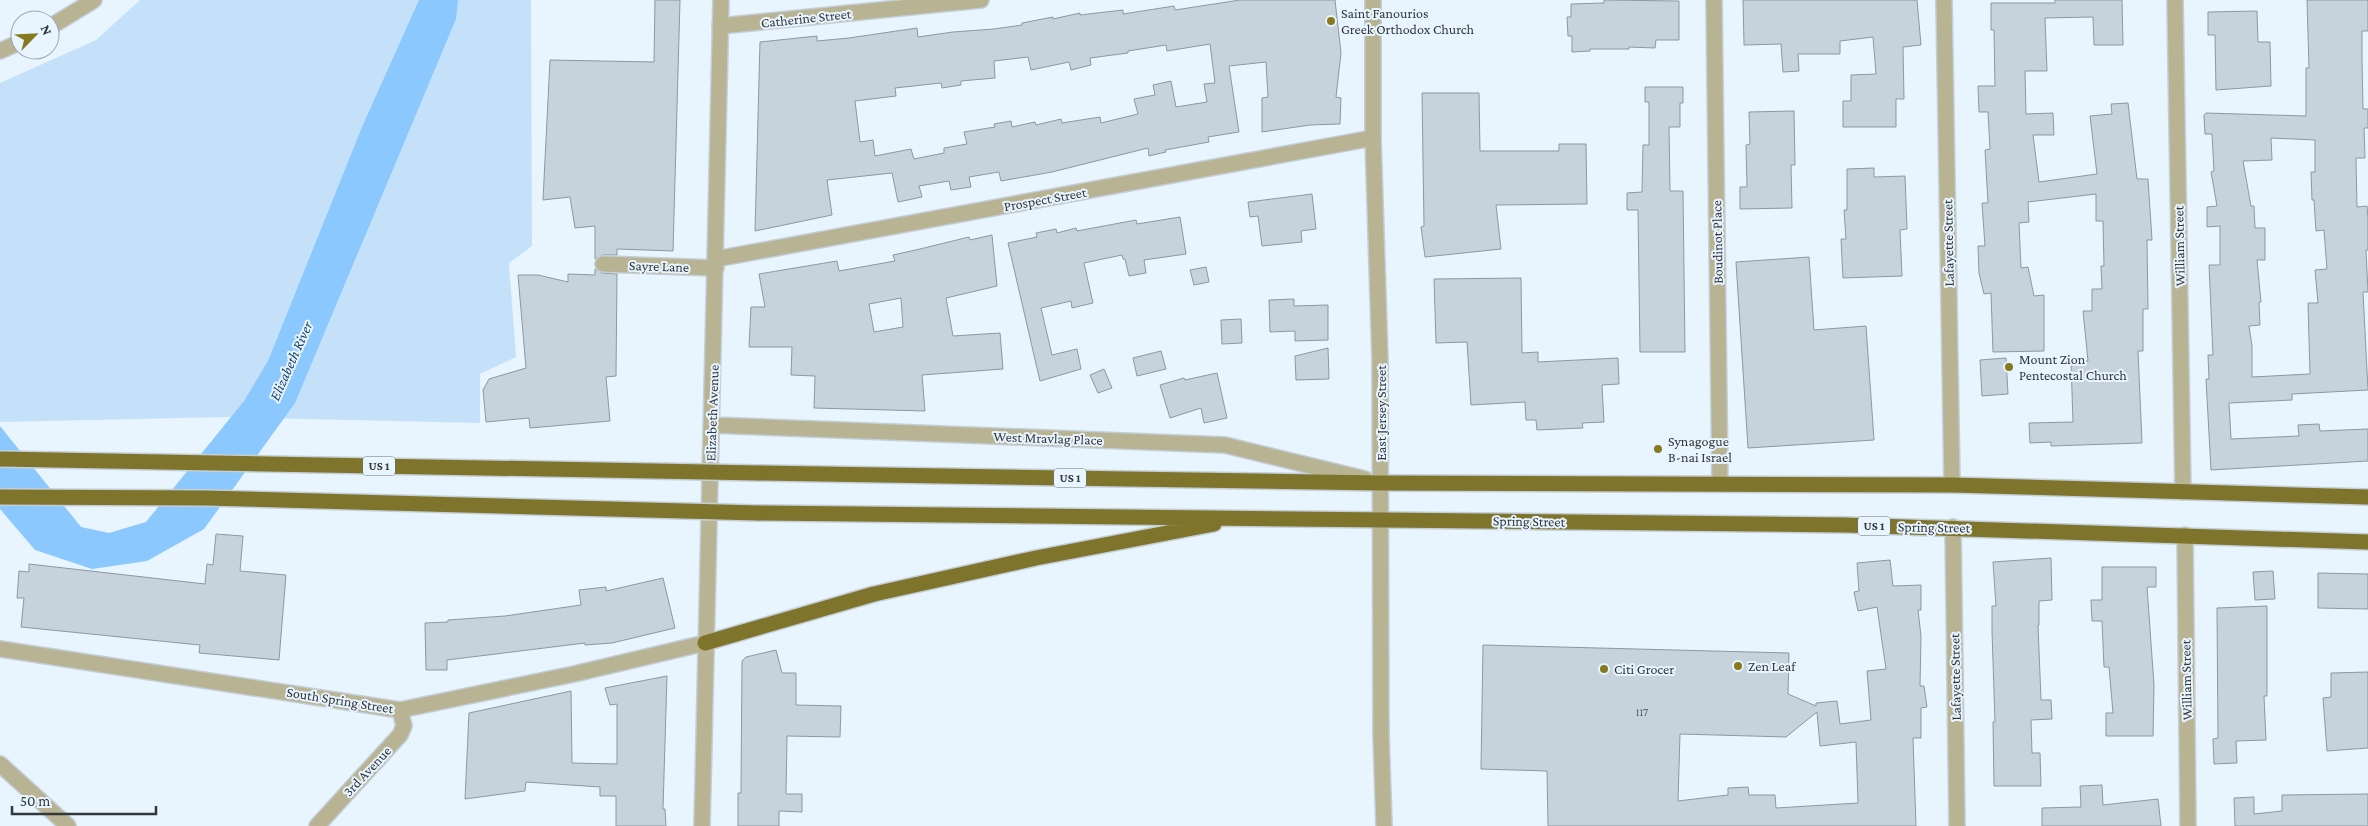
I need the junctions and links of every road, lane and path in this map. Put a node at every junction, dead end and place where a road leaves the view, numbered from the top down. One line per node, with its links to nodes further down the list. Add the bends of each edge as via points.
1 (94, 0): 8 (street)
2 (721, 0): 9 (street, Elizabeth Avenue)
3 (981, 0): 9 (street, Catherine Street)
4 (1373, 0): 10 (street, East Jersey Street)
5 (1714, 0): 16 (street, Boudinot Place)
6 (1944, 0): 17 (street, Lafayette Street)
7 (2175, 0): 18 (street, William Street)
8 (60, 21)
9 (720, 26): 12 (street, Elizabeth Avenue)
10 (1373, 138): 12 (street, Prospect Street); 15 (street, East Jersey Street)
11 (603, 264): 12 (street, Sayre Lane)
12 (716, 264): 13 (street, Elizabeth Avenue)
13 (711, 425): 15 (street, West Mravlag Place, via 1225,445); 26 (street, Elizabeth Avenue)
14 (0, 459): 15 (highway, US 1, bridge)
15 (1381, 483): 16 (highway, US 1); 22 (street, East Jersey Street)
16 (1720, 484): 17 (highway, US 1)
17 (1952, 485): 18 (highway, US 1)
18 (2183, 492): 20 (highway, US 1)
19 (0, 497): 21 (highway, US 1, bridge, via 206,498 758,513)
20 (2368, 497)
21 (1248, 518): 22 (highway, US 1); 26 (highway, via 1036,558 874,594)
22 (1381, 519): 23 (highway, Spring Street / US 1); 33 (street, East Jersey Street)
23 (1953, 528): 24 (highway, Spring Street / US 1); 34 (street, Lafayette Street)
24 (2184, 535): 25 (highway, Spring Street / US 1); 35 (street, William Street)
25 (2368, 542)
26 (705, 642): 28 (street, South Spring Street, via 574,674); 32 (street, Elizabeth Avenue)
27 (0, 649): 28 (street, South Spring Street)
28 (400, 710): 31 (street, 3rd Avenue, via 404,726 400,735)
29 (0, 764): 30 (street)
30 (68, 826)
31 (316, 826)
32 (702, 826)
33 (1384, 826)
34 (1957, 826)
35 (2188, 826)

